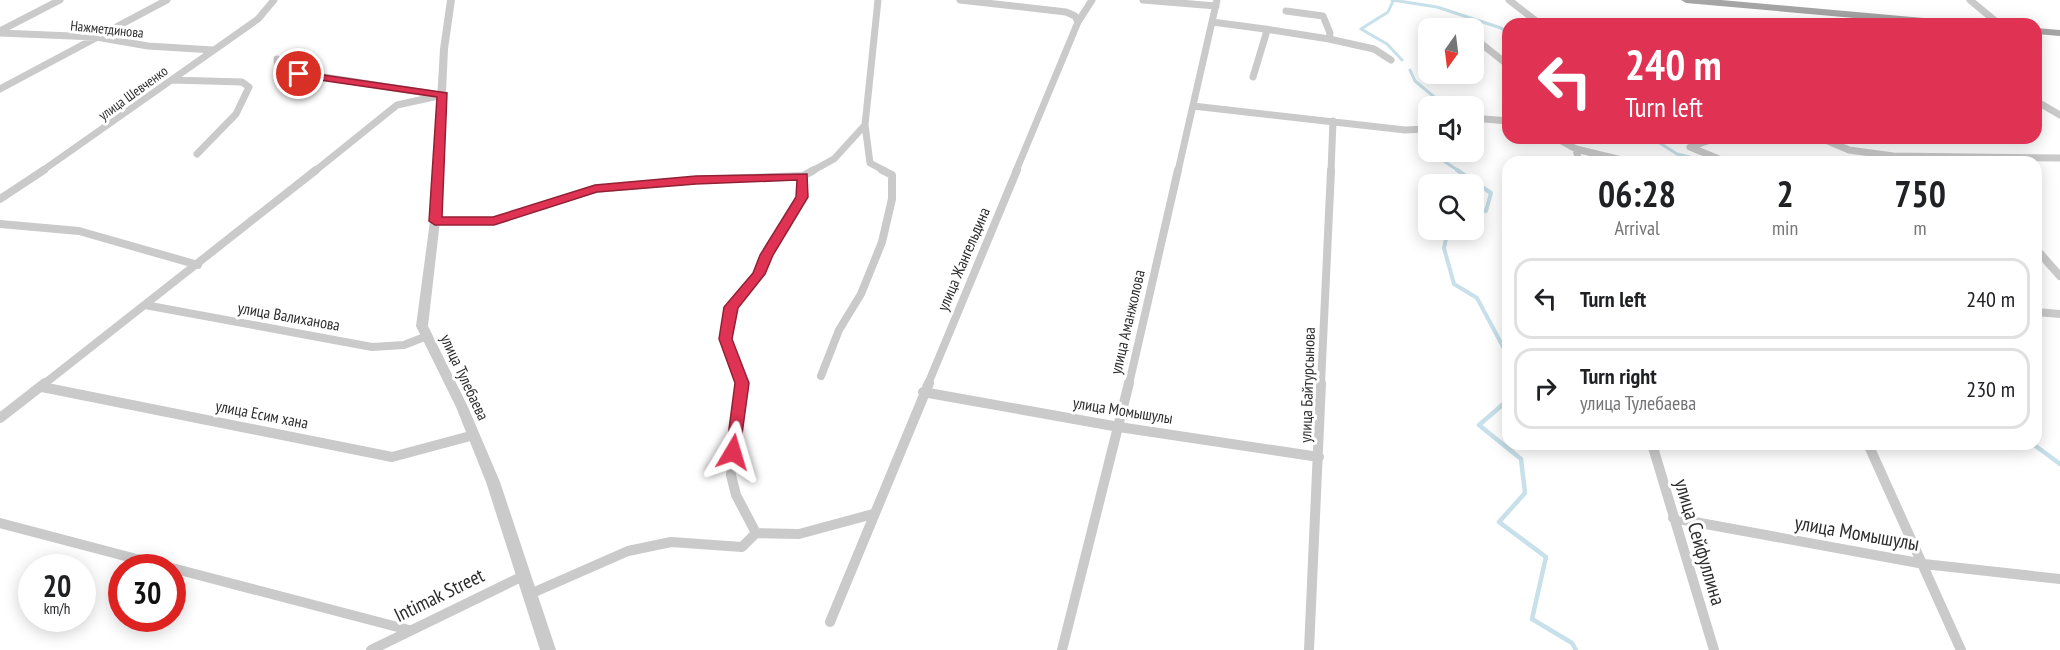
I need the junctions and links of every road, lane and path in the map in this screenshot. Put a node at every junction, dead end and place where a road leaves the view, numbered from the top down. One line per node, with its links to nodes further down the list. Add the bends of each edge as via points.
1 (60, 0): 20 (street)
2 (168, 0): 23 (street)
3 (274, 0): 26 (street, улица Шевченко, via 258,19)
4 (451, 0): 33 (street, улица Тулебаева)
5 (878, 0): 40 (street)
6 (960, 0): 17 (street, via 1066,12)
7 (1092, 0): 17 (street, улица Жангельдина)
8 (1143, 0): 12 (street)
9 (1509, 0): 14 (street)
10 (1686, 0): 15 (main road)
11 (1970, 0): 16 (street)
12 (1217, 3): 18 (street, улица Аманжолова)
13 (1286, 10): 24 (street, via 1323,16)
14 (1532, 18)
15 (1882, 18)
16 (1992, 18)
17 (1078, 22): 66 (street, улица Жангельдина)
18 (1212, 22): 19 (street); 35 (street, улица Аманжолова)
19 (1265, 28): 24 (street); 30 (street)
20 (0, 32): 23 (street, Нажметдинова)
21 (2042, 32): 22 (main road)
22 (2060, 33)
23 (96, 37): 26 (street, Нажметдинова, via 148,46); 32 (street)
24 (1329, 39): 28 (street, via 1374,50)
25 (1484, 46): 29 (street)
26 (213, 50): 31 (street, улица Шевченко)
27 (277, 59): 33 (street, via 278,70)
28 (1391, 60)
29 (1502, 60)
30 (1253, 77)
31 (172, 80): 46 (street, via 242,82 249,87 236,114); 54 (street, улица Шевченко)
32 (0, 89)
33 (443, 95): 55 (street, улица Тулебаева); 58 (street, via 397,105)
34 (2042, 105): 36 (street)
35 (1193, 106): 39 (street); 68 (street, улица Аманжолова)
36 (2060, 116)
37 (1484, 119): 38 (street)
38 (1502, 120)
39 (1333, 121): 41 (street); 72 (street, улица Байтурсынова)
40 (865, 125): 53 (street, via 834,159); 64 (street, via 870,163 892,175 892,199 882,242)
41 (1418, 129)
42 (1567, 144): 45 (street)
43 (1699, 144): 49 (street, via 1690,147)
44 (1835, 144): 50 (street, via 1849,150)
45 (1576, 149): 47 (street); 48 (street)
46 (197, 154)
47 (1578, 156)
48 (1605, 156)
49 (1712, 156)
50 (1893, 156)
51 (2042, 158): 52 (street)
52 (2060, 158)
53 (803, 176): 55 (street, via 595,189 494,221); 76 (street, via 802,197 766,255 759,274 731,307 726,339 742,383 731,475 736,495)
54 (0, 199)
55 (435, 221): 63 (street, улица Тулебаева, via 422,326)
56 (0, 224): 58 (street, via 79,231)
57 (2042, 256): 59 (street)
58 (198, 265): 60 (street)
59 (2060, 276)
60 (145, 305): 63 (street, улица Валиханова, via 372,347 404,345); 65 (street)
61 (2042, 312): 62 (street)
62 (2060, 314)
63 (427, 336): 69 (street, улица Тулебаева)
64 (821, 376)
65 (42, 387): 67 (street); 69 (street, улица Есим хана, via 392,457)
66 (923, 392): 68 (street, улица Момышулы); 73 (street, улица Жангельдина)
67 (0, 418)
68 (1119, 427): 72 (street, улица Момышулы); 87 (street, улица Аманжолова)
69 (474, 435): 80 (street, улица Тулебаева)
70 (1654, 450): 74 (street, улица Сейфуллина)
71 (1871, 450): 78 (street)
72 (1318, 458): 88 (street, улица Байтурсынова)
73 (873, 514): 76 (street, via 799,534); 83 (street, улица Жангельдина)
74 (1673, 518): 78 (street, улица Момышулы); 89 (street, улица Сейфуллина)
75 (0, 524): 77 (street)
76 (756, 533): 82 (street, via 742,548 671,542 628,551)
77 (117, 554)
78 (1924, 564): 81 (street, улица Момышулы); 90 (street)
79 (186, 572): 84 (street)
80 (524, 576): 82 (street, улица Тулебаева); 84 (street, Intimak Street)
81 (2060, 579)
82 (530, 594): 86 (street, улица Тулебаева)
83 (830, 622)
84 (409, 630): 85 (street, Intimak Street)
85 (371, 650)
86 (548, 650)
87 (1062, 650)
88 (1309, 650)
89 (1714, 650)
90 (1961, 650)

